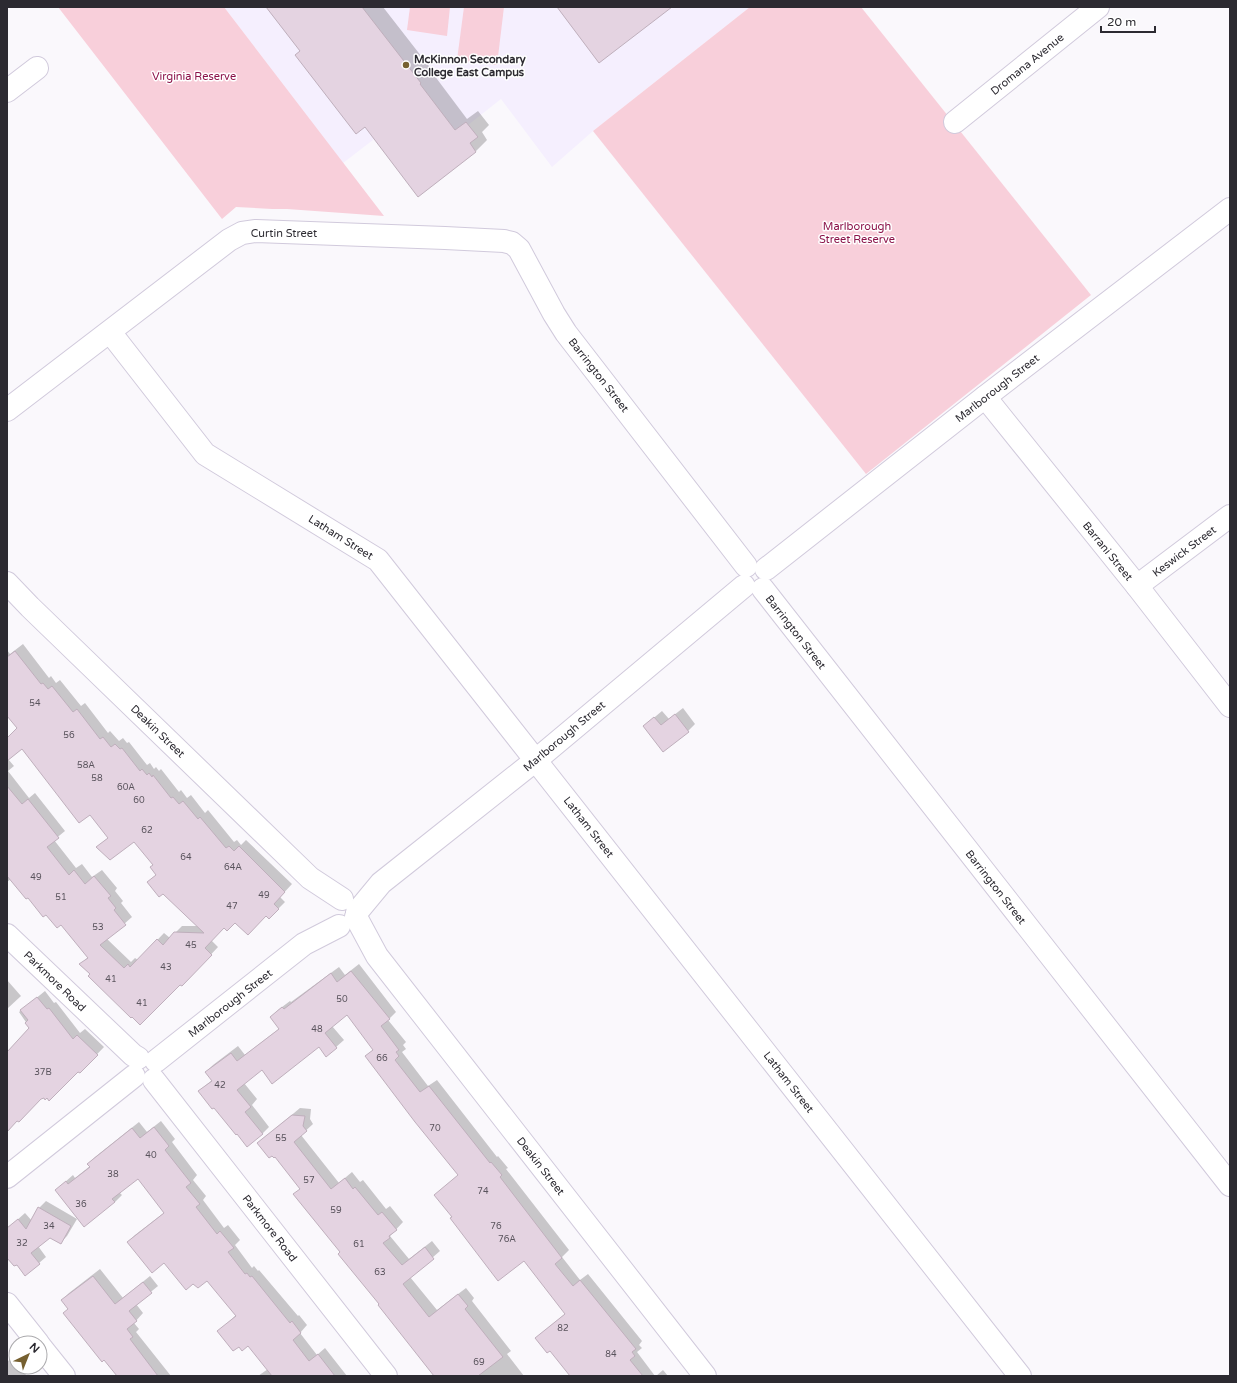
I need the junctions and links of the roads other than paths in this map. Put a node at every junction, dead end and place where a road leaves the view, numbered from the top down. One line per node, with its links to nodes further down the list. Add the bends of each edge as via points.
1 (1098, 7): 4 (street, Dromana Avenue)
2 (37, 68): 3 (street)
3 (7, 90)
4 (955, 122)
5 (1230, 209): 8 (street, Marlborough Street)
6 (544, 294): 7 (street, Curtin Street, via 519,249 504,241 256,231 242,233 229,240); 11 (street, Barrington Street, via 566,333)
7 (110, 332): 9 (street, Curtin Street); 15 (street, Latham Street, via 205,454 378,560)
8 (985, 397): 11 (street, Marlborough Street); 13 (street, Barrani Street)
9 (7, 410)
10 (1230, 516): 13 (street, Keswick Street)
11 (755, 577): 15 (street, Marlborough Street); 20 (street, Barrington Street)
12 (7, 583): 16 (street, Deakin Street)
13 (1137, 586): 14 (street, Barrani Street)
14 (1230, 706)
15 (536, 760): 16 (street, Marlborough Street); 27 (street, Latham Street)
16 (343, 913): 18 (street, Marlborough Street); 26 (street, Deakin Street)
17 (7, 935): 18 (street, Parkmore Road)
18 (146, 1069): 19 (street, Marlborough Street); 25 (street, Parkmore Road)
19 (7, 1177)
20 (1230, 1185)
21 (7, 1304): 22 (street)
22 (32, 1335)
23 (48, 1356): 24 (street)
24 (64, 1376)
25 (386, 1376)
26 (705, 1376)
27 (1020, 1376)

